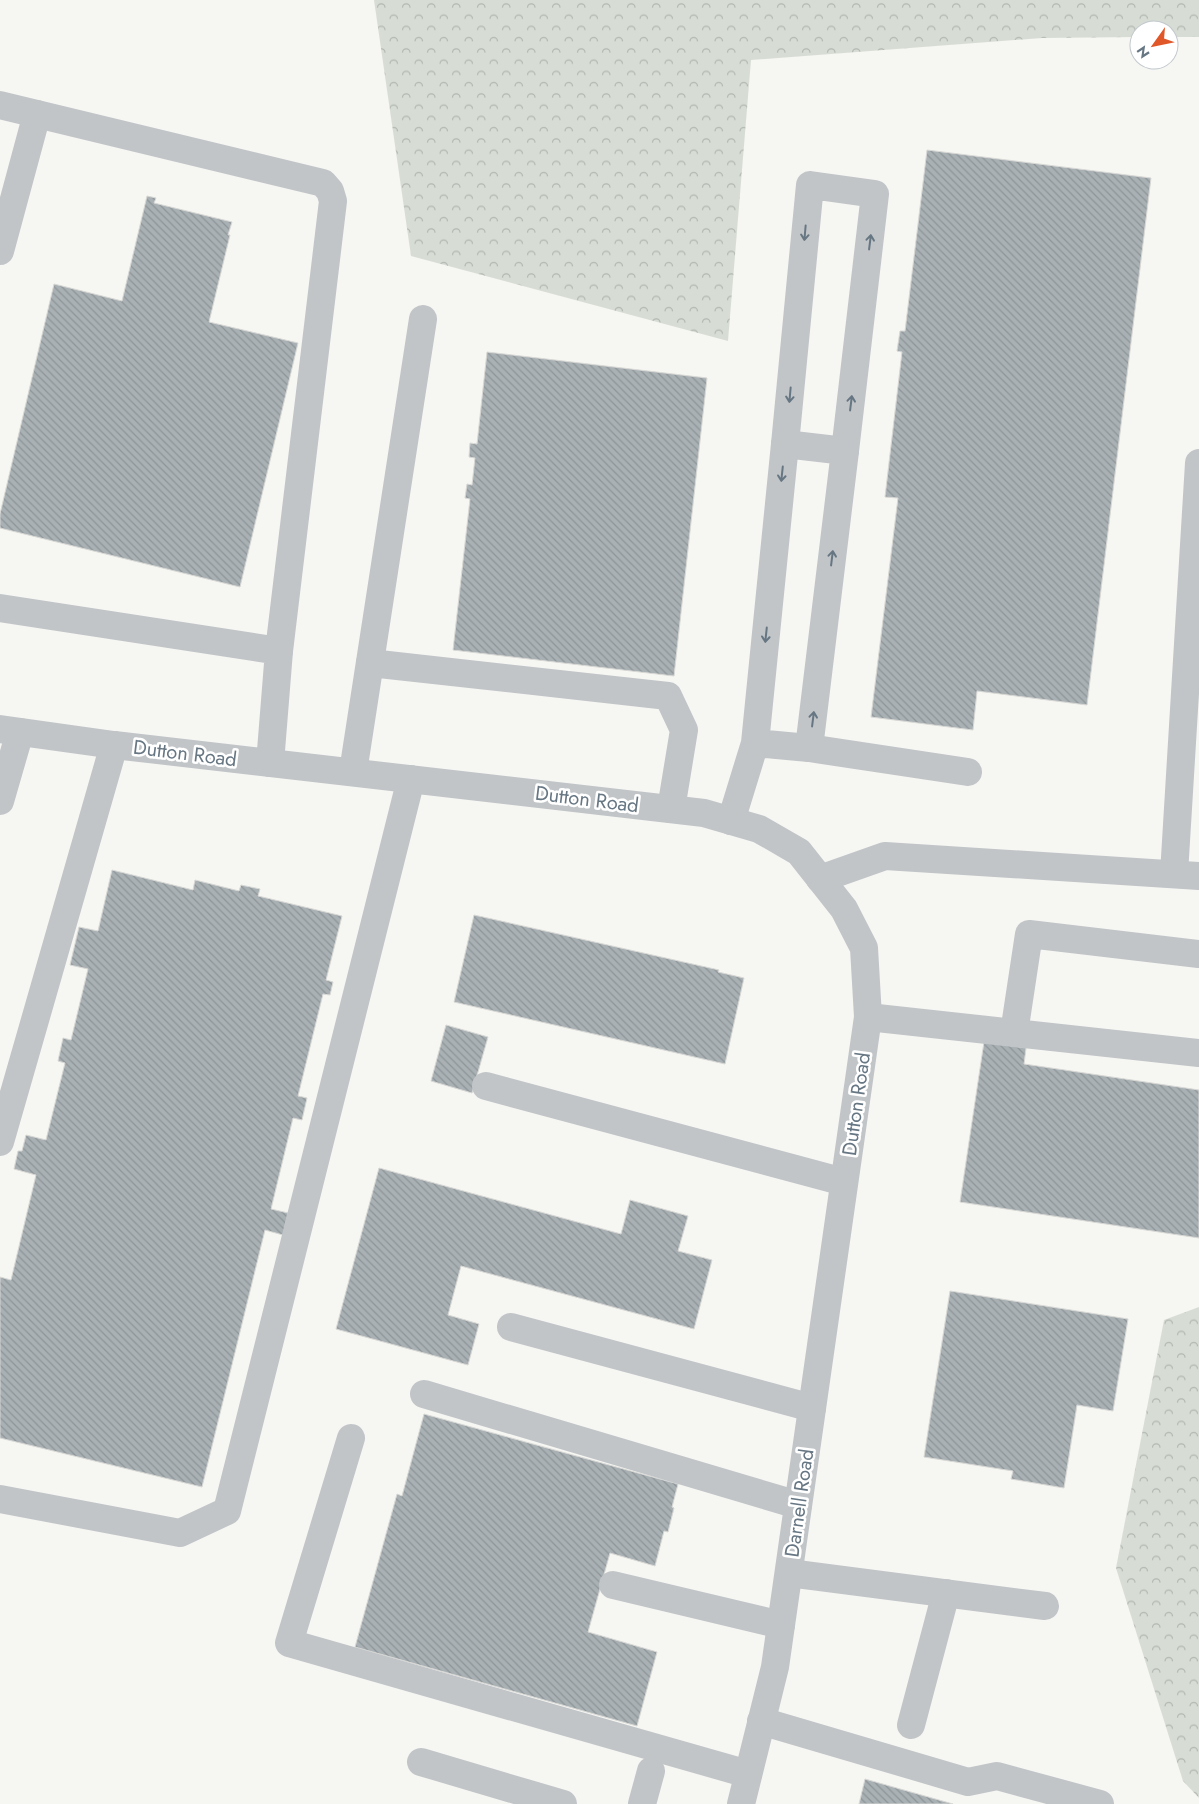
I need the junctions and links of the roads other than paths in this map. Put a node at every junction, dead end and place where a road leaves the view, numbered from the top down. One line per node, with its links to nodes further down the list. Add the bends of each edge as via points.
1 (0, 105): 2 (street)
2 (37, 114): 3 (street); 9 (street, via 323,183 330,191 334,201)
3 (0, 251)
4 (423, 320): 10 (street)
5 (786, 444): 6 (street); 6 (street, one-way to 5, via 875,194 810,185); 13 (street, one-way to 13)
6 (845, 452): 15 (street, one-way to 6)
7 (1199, 463): 11 (street)
8 (0, 608): 9 (street)
9 (279, 651): 16 (street)
10 (370, 663): 17 (street); 21 (street, via 668,696 684,730)
11 (1191, 719): 23 (street)
12 (10, 730): 14 (street, Dutton Road); 20 (street)
13 (755, 744): 15 (street); 22 (street)
14 (114, 745): 16 (street, Dutton Road); 30 (street)
15 (809, 748): 18 (street)
16 (270, 762): 17 (street, Dutton Road)
17 (353, 772): 19 (street, Dutton Road)
18 (968, 772)
19 (411, 779): 21 (street, Dutton Road); 36 (street, via 227,1511 180,1533)
20 (0, 801)
21 (671, 809): 22 (street, Dutton Road, via 704,813)
22 (731, 821): 24 (street, Dutton Road, via 759,829 799,852)
23 (1186, 875): 24 (street, via 885,856)
24 (820, 879): 26 (street, Dutton Road, via 844,909 864,948)
25 (1199, 954): 27 (street, via 1029,934)
26 (868, 1017): 27 (street); 31 (street, Dutton Road)
27 (1014, 1033): 28 (street)
28 (1199, 1053)
29 (486, 1086): 31 (street)
30 (0, 1142)
31 (843, 1191): 34 (street, Darnell Road)
32 (511, 1327): 34 (street)
33 (424, 1394): 37 (street)
34 (812, 1408): 37 (street, Darnell Road)
35 (350, 1438): 47 (street, via 289,1643)
36 (0, 1499)
37 (798, 1505): 38 (street, Darnell Road)
38 (789, 1573): 40 (street); 42 (street, Darnell Road)
39 (613, 1585): 42 (street)
40 (946, 1593): 41 (street); 44 (street)
41 (1045, 1606)
42 (781, 1625): 43 (street, Darnell Road, via 776,1667)
43 (761, 1722): 47 (street, Darnell Road); 51 (street, via 968,1782 997,1776)
44 (911, 1725)
45 (421, 1762): 48 (street)
46 (651, 1771): 49 (street)
47 (748, 1774): 50 (street, Darnell Road)
48 (563, 1804)
49 (642, 1804)
50 (740, 1804)
51 (1100, 1804)

